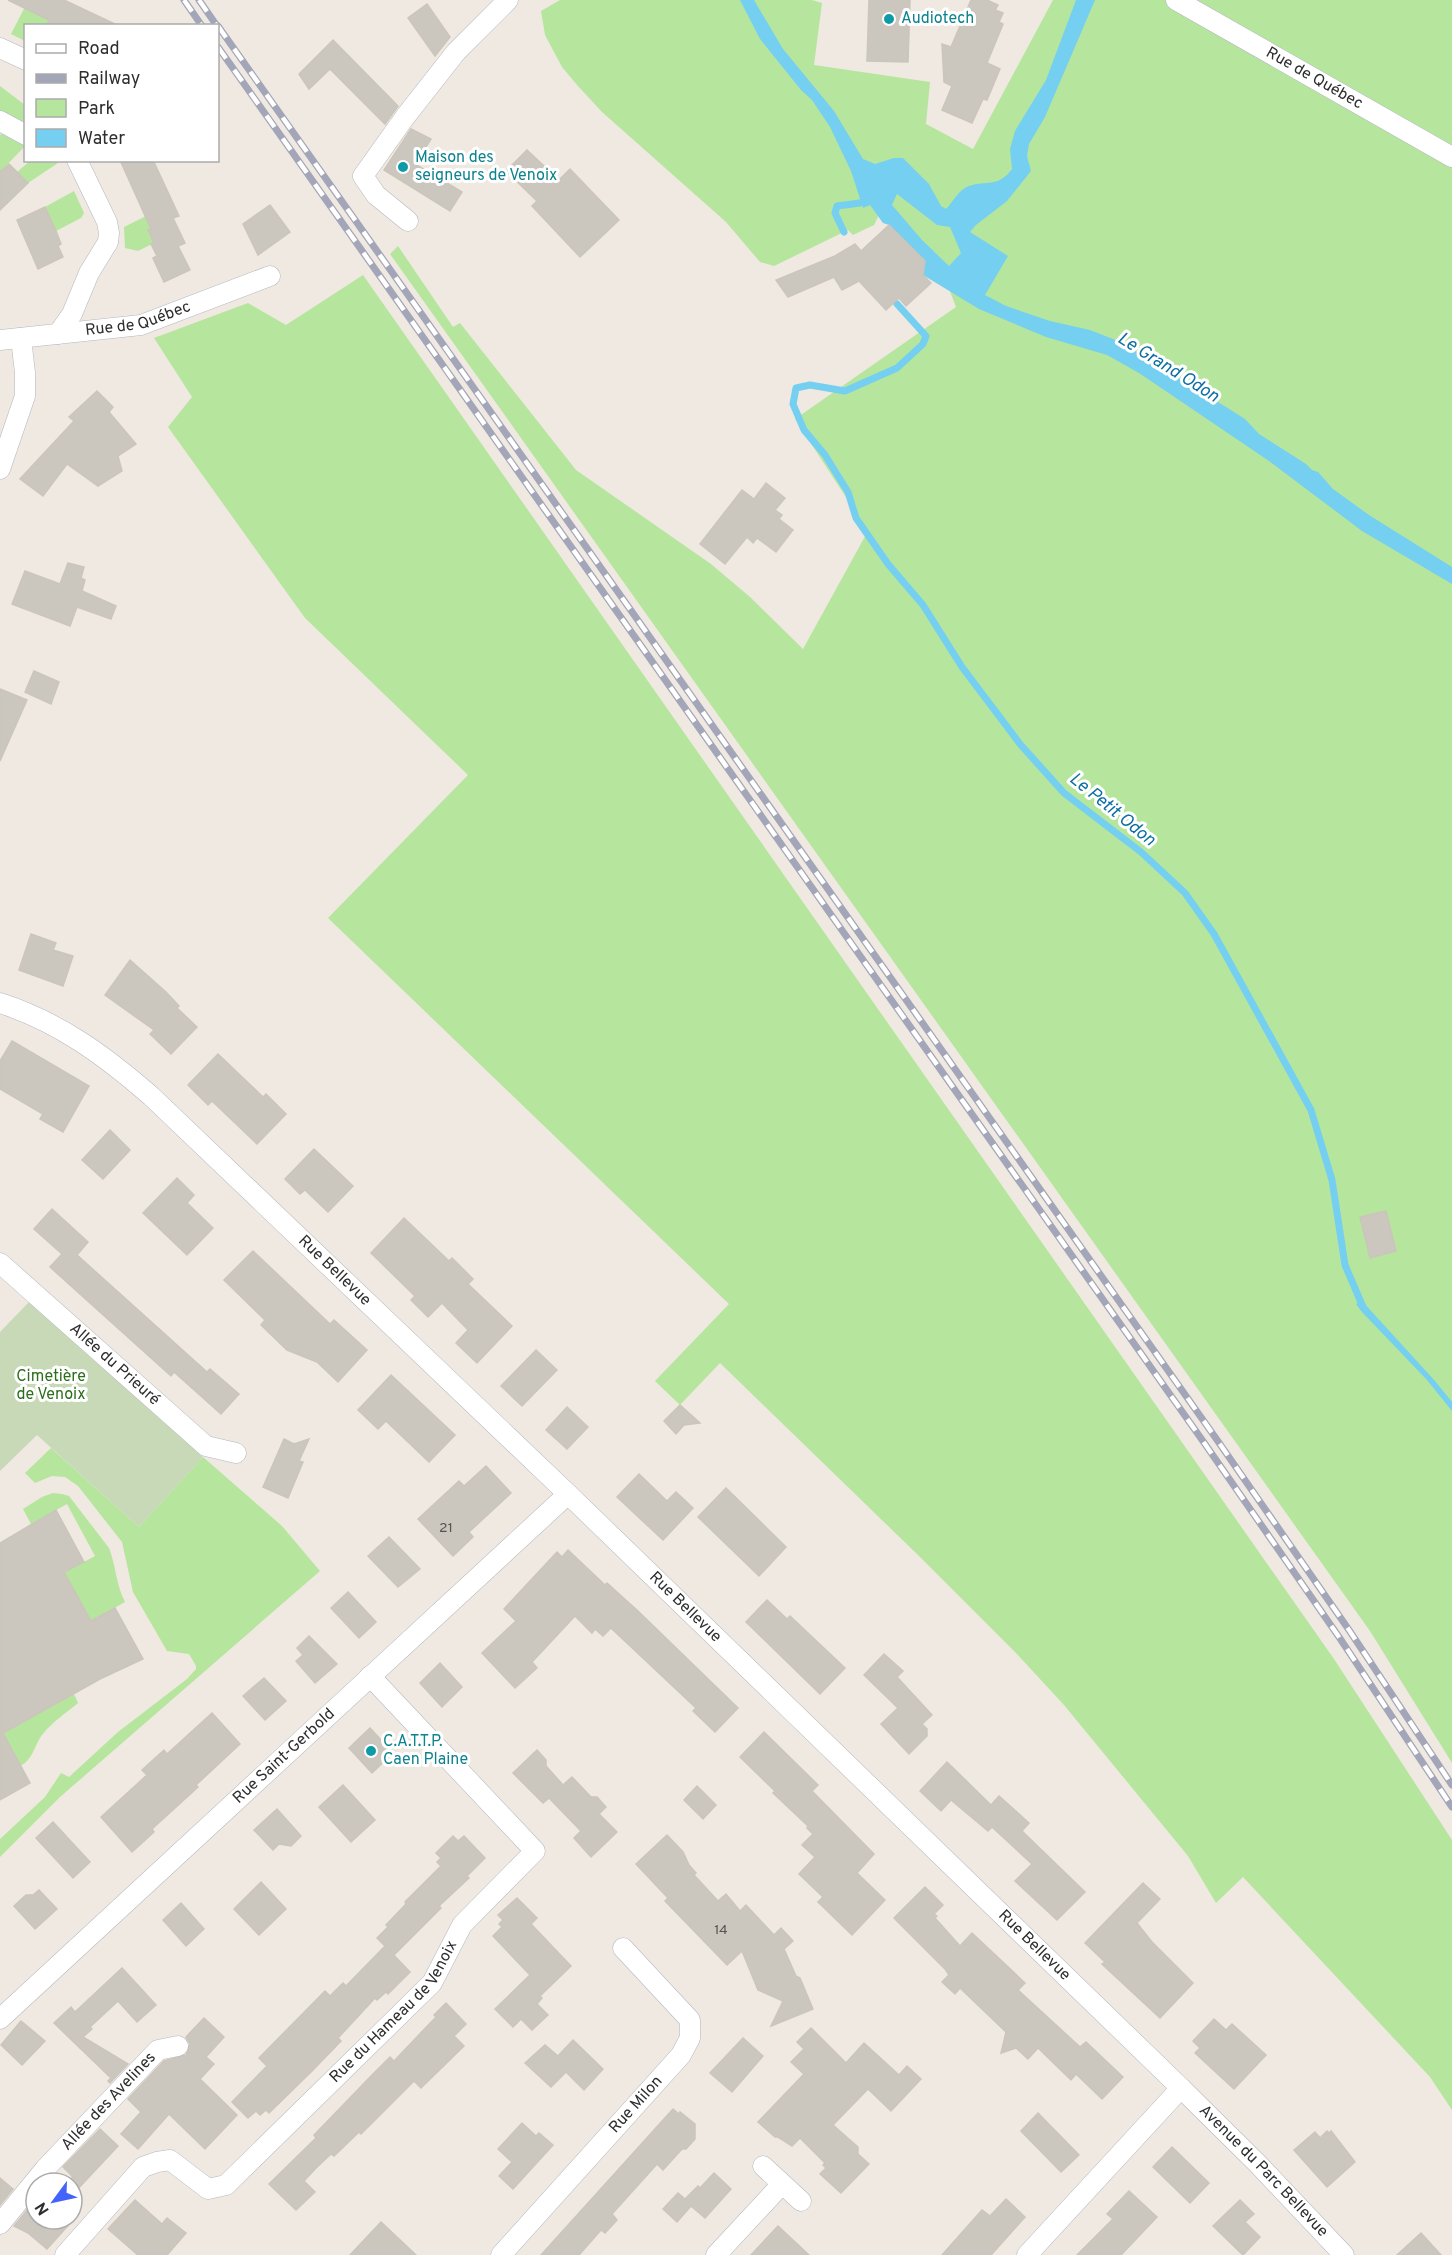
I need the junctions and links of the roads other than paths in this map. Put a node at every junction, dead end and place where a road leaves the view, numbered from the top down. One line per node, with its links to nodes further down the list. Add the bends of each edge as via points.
1 (508, 0): 9 (street, via 456,52 363,176 376,195)
2 (1176, 0): 7 (street, Rue de Québec)
3 (0, 48): 4 (street)
4 (24, 59)
5 (0, 121): 6 (street)
6 (24, 134)
7 (1452, 157)
8 (78, 162): 11 (street, via 107,222 108,242)
9 (408, 221)
10 (270, 276): 11 (street, Rue de Québec, via 141,325)
11 (58, 334): 12 (street, Rue de Québec)
12 (21, 338): 13 (street, Rue de Québec); 14 (street, via 26,396)
13 (0, 340)
14 (0, 469)
15 (0, 1003): 18 (street, Rue Bellevue, via 28,1012 111,1061)
16 (0, 1263): 17 (street, Allée du Prieuré, via 206,1446)
17 (236, 1453)
18 (568, 1494): 19 (street, Rue Saint-Gerbold); 23 (street, Rue Bellevue)
19 (370, 1676): 21 (street, Rue Saint-Gerbold); 28 (street, Rue du Hameau de Venoix, via 535,1851 462,1925 432,1983 226,2185 208,2189 170,2160 143,2167)
20 (623, 1948): 29 (street, Rue Milon, via 690,2019 690,2038 681,2055)
21 (0, 2019)
22 (178, 2046): 27 (street, Allée des Avelines, via 158,2050 45,2169)
23 (1181, 2088): 31 (street); 32 (street, Avenue du Parc Bellevue)
24 (763, 2166): 25 (street)
25 (782, 2184): 26 (street); 30 (street)
26 (801, 2201)
27 (0, 2224)
28 (65, 2255)
29 (501, 2255)
30 (716, 2255)
31 (1026, 2255)
32 (1344, 2255)

